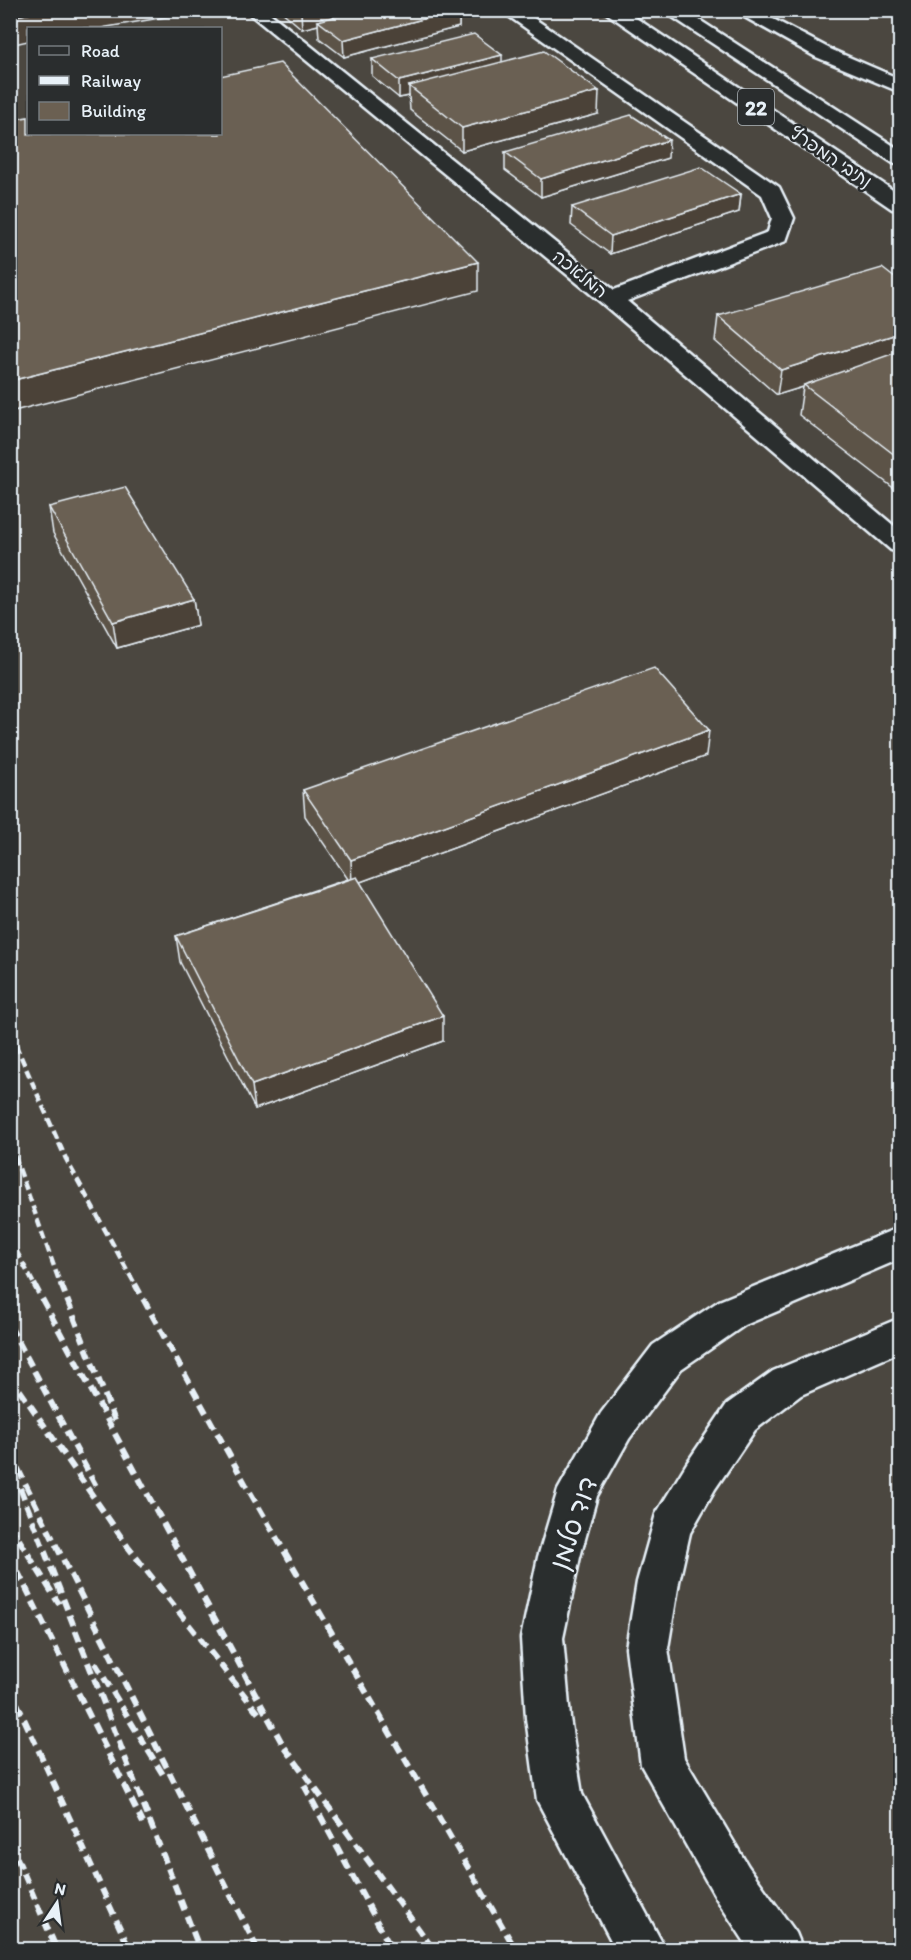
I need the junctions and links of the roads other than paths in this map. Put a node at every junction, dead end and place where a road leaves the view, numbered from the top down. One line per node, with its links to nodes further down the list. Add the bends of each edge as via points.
1 (254, 10): 9 (main road, המלאכה)
2 (509, 10): 9 (main road, via 771,192 783,218 778,236)
3 (611, 10): 8 (main road, נתיבי המפרץ / 22)
4 (671, 10): 7 (main road, נתיבי המפרץ / 22)
5 (741, 10): 6 (main road, via 823,54)
6 (900, 86)
7 (900, 159)
8 (900, 204)
9 (611, 299): 10 (main road, המלאכה)
10 (900, 542)
11 (900, 1243): 13 (main road, דוד סלמן, via 732,1313 667,1357 615,1426 578,1490 542,1638 548,1718 560,1800)
12 (900, 1335): 14 (main road, via 787,1383 741,1417 700,1476 671,1528 658,1582 647,1648 663,1765 732,1882)
13 (642, 1950)
14 (779, 1950)

